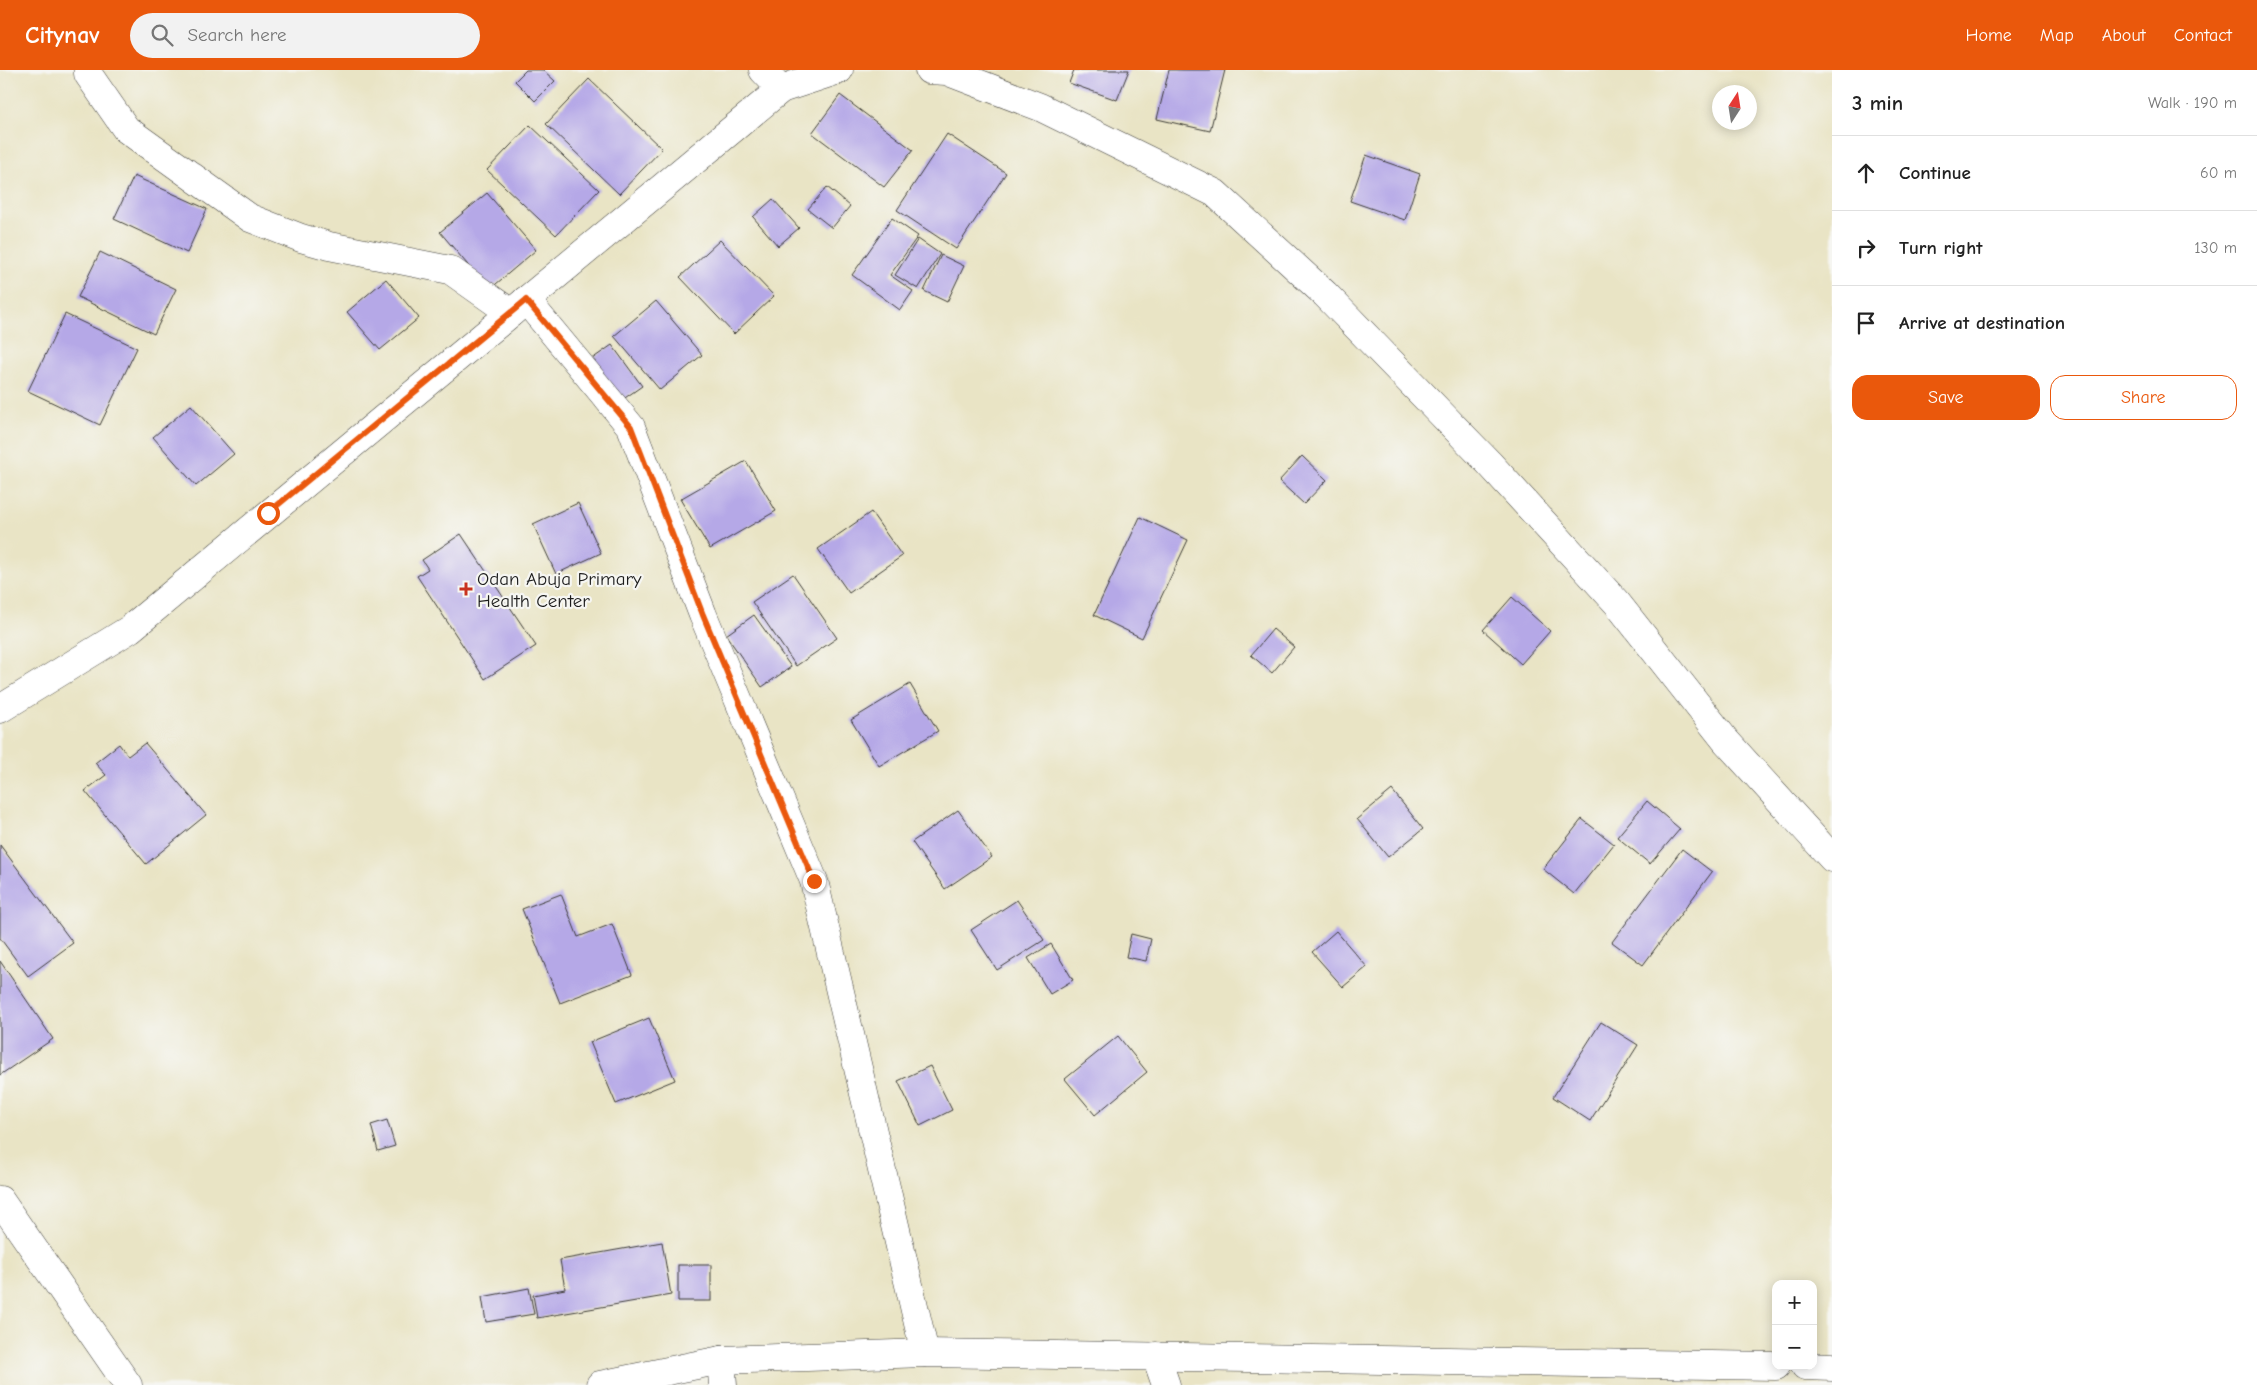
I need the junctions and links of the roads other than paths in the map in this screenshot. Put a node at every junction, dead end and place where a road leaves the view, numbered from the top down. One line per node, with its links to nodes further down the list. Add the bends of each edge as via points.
1 (88, 70): 5 (street, via 126,129 250,218 329,246 450,270)
2 (839, 70): 4 (street)
3 (929, 70): 7 (street, via 946,70 1040,107 1215,193 1325,294 1489,463 1617,603 1726,741)
4 (772, 80): 5 (street)
5 (519, 307): 6 (street, via 130,629); 9 (street, via 631,427 703,615 814,881)
6 (0, 709)
7 (1832, 858)
8 (0, 1200): 15 (street)
9 (926, 1353): 10 (street); 14 (street)
10 (1156, 1356): 11 (street); 17 (street)
11 (1772, 1366)
12 (1817, 1366): 13 (street)
13 (1832, 1367)
14 (722, 1372): 16 (street)
15 (128, 1385)
16 (600, 1385)
17 (1166, 1385)

